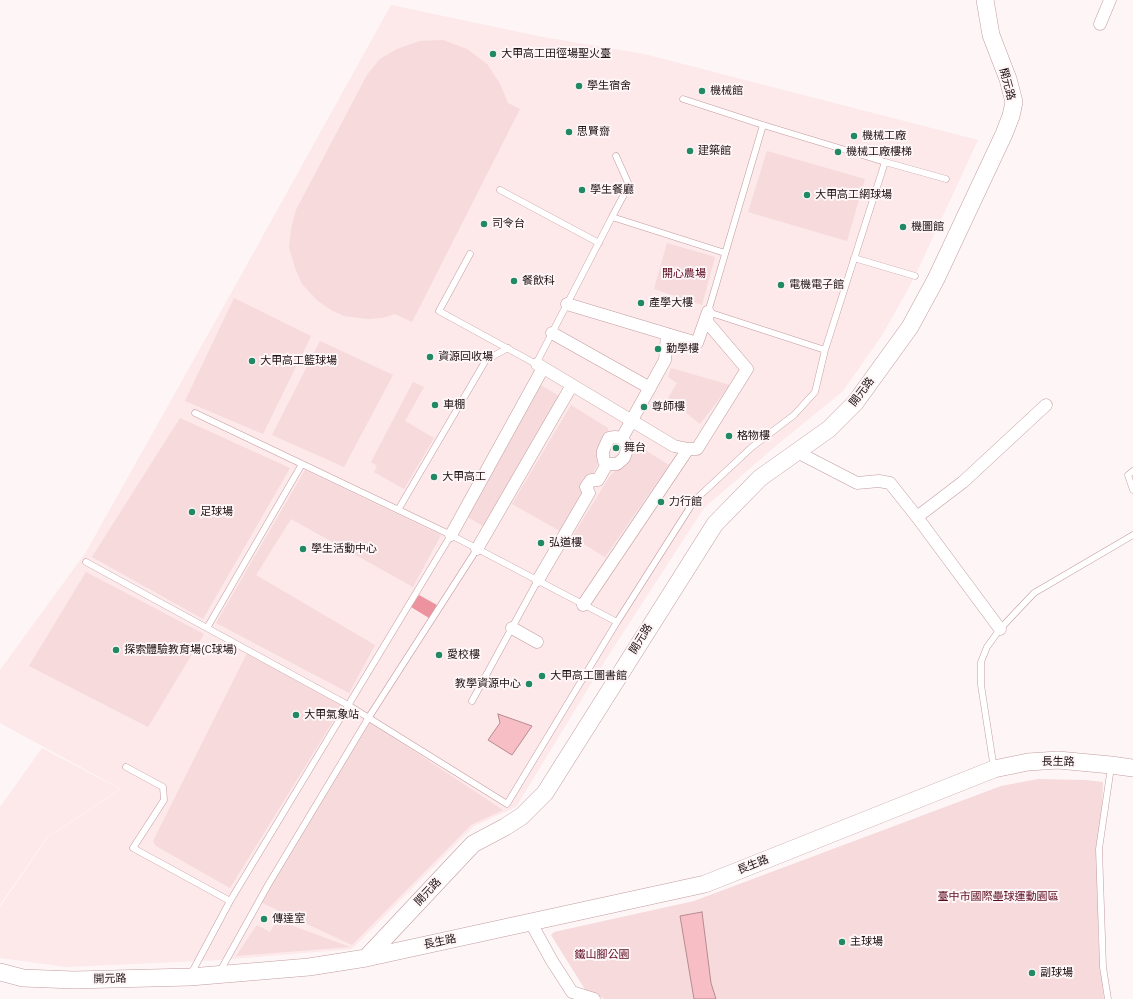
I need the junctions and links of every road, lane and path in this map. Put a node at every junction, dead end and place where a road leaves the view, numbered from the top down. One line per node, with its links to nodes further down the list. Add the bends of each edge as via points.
1 (985, 0): 30 (street, 開元路, via 991,35 1014,102 1004,134 936,279 910,327 855,403 829,429)
2 (1110, 0): 3 (street)
3 (1100, 24)
4 (683, 99): 5 (lane)
5 (763, 125): 7 (lane); 12 (lane)
6 (616, 156): 10 (lane, via 629,185)
7 (885, 162): 8 (lane); 14 (lane)
8 (946, 180)
9 (500, 190): 11 (lane)
10 (612, 217): 11 (lane); 12 (lane)
11 (599, 242): 16 (lane)
12 (725, 253): 17 (lane)
13 (470, 254): 20 (lane, via 439,311)
14 (854, 258): 15 (lane); 21 (lane)
15 (915, 276)
16 (567, 304): 18 (lane); 19 (street)
17 (708, 312): 19 (street, via 697,343); 21 (lane); 29 (street, via 707,322 747,369 697,449)
18 (552, 333): 22 (lane); 24 (street)
19 (667, 334): 24 (street, via 666,360)
20 (508, 348): 22 (lane); 35 (lane, via 486,360)
21 (825, 350): 43 (lane, via 815,392 794,415 752,447 694,501)
22 (539, 366): 23 (street); 37 (street)
23 (572, 385): 27 (street); 39 (street)
24 (650, 388): 27 (street)
25 (1046, 405): 36 (street, via 963,482)
26 (195, 413): 31 (lane)
27 (631, 421): 28 (street); 29 (street, via 674,446)
28 (622, 438): 32 (street, via 628,447 624,458 617,464); 32 (street, via 609,438 602,451)
29 (688, 449): 42 (street)
30 (797, 452): 36 (street, via 857,483 890,483); 57 (street, 開元路, via 760,478 715,524 545,793 522,816 473,844)
31 (302, 464): 35 (lane); 44 (lane)
32 (607, 464): 41 (street, via 598,480 591,480 586,487 588,493)
33 (1133, 470): 34 (lane, via 1128,475)
34 (1133, 490)
35 (398, 510): 37 (lane)
36 (918, 517): 46 (street)
37 (451, 535): 39 (lane); 49 (lane)
38 (1133, 535): 46 (lane, via 1034,593)
39 (477, 549): 41 (lane); 50 (lane)
40 (86, 562): 44 (lane)
41 (538, 580): 42 (lane); 45 (lane)
42 (583, 604): 43 (lane)
43 (617, 622): 50 (lane, via 507,804)
44 (206, 628): 49 (lane)
45 (512, 628): 47 (street); 48 (lane)
46 (1000, 629): 54 (lane, via 987,647 981,662 981,685)
47 (537, 642)
48 (472, 701)
49 (348, 705): 50 (lane); 55 (lane)
50 (369, 717): 59 (lane, via 268,885)
51 (1111, 765): 53 (street, 長生路); 54 (street, 長生路, via 1058,760 1028,762); 62 (lane, via 1099,849 1103,967)
52 (126, 767): 55 (lane, via 163,787 164,800 132,848)
53 (1133, 768)
54 (994, 770): 56 (street, 長生路, via 705,884)
55 (230, 901): 60 (lane)
56 (531, 923): 57 (street, 長生路); 61 (street, via 572,992)
57 (366, 958): 59 (street, 開元路, via 310,967)
58 (0, 972): 60 (street, 開元路, via 23,978 74,980)
59 (218, 975): 60 (street, 開元路)
60 (190, 977)
61 (594, 999)
62 (1108, 999)

